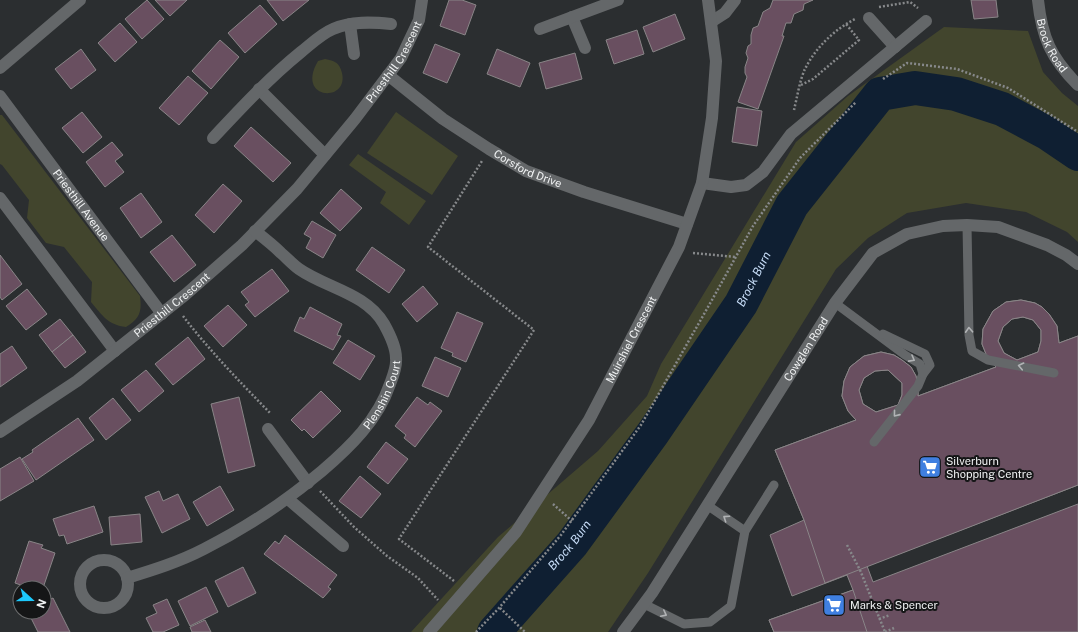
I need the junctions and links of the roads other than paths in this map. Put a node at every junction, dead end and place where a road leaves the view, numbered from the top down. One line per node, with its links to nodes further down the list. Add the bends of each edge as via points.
1 (80, 0): 17 (street)
2 (422, 0): 18 (street, Priesthill Crescent, via 419,20 401,58)
3 (618, 0): 7 (street)
4 (708, 0): 10 (street, Muirshiel Crescent)
5 (735, 0): 10 (street, via 725,13)
6 (1038, 0): 19 (street, Brock Road, via 1044,36 1059,65)
7 (572, 17): 13 (street); 15 (street)
8 (864, 17): 14 (street)
9 (926, 21): 14 (street)
10 (712, 22): 24 (street, Muirshiel Crescent, via 716,61 712,118)
11 (350, 24): 12 (street); 16 (street); 20 (street, via 333,29 318,38)
12 (391, 24)
13 (540, 29)
14 (895, 47): 24 (street, via 795,131 763,172 746,185 731,187)
15 (585, 48)
16 (354, 54)
17 (0, 68)
18 (388, 75): 23 (street, Priesthill Crescent); 26 (street, Corsford Drive, via 443,119 526,171)
19 (1078, 86)
20 (259, 89): 22 (street); 23 (street)
21 (0, 96): 31 (street, Priesthill Avenue)
22 (213, 138)
23 (325, 155): 28 (street, Priesthill Crescent, via 297,189)
24 (702, 182): 26 (street, Muirshiel Crescent)
25 (0, 198): 32 (street)
26 (687, 224): 46 (street, Muirshiel Crescent, via 676,254 589,420 516,532)
27 (967, 225): 29 (street, Cowglen Road, via 998,227 1047,245 1066,254); 30 (street, Cowglen Road, via 943,226 907,234 873,253); 33 (lane, one-way to 27, via 988,360 972,351 969,335)
28 (255, 232): 31 (street, Priesthill Crescent); 37 (street, Plenshin Court, via 299,269 364,303 377,314 393,344 396,358 394,373 386,396 370,422 346,450)
29 (1078, 264)
30 (836, 303): 36 (lane, one-way to 36, via 920,364 923,374 918,386); 40 (street, Cowglen Road)
31 (162, 314): 32 (street, Priesthill Crescent)
32 (115, 351): 35 (street, Priesthill Crescent, via 77,381)
33 (1054, 373)
34 (268, 429): 37 (street)
35 (0, 432)
36 (874, 442)
37 (309, 481): 39 (street, Plenshin Court)
38 (774, 485): 41 (lane)
39 (288, 499): 42 (street); 43 (street, Plenshin Court, via 253,523 203,550 166,566)
40 (707, 505): 41 (lane, one-way to 40); 44 (street, Cowglen Road)
41 (745, 531): 45 (lane, via 731,606 710,622)
42 (343, 546)
43 (127, 578): 43 (street, via 124,570 111,560 95,561 82,572 82,595 86,602 93,606 109,608 122,600 128,586)
44 (644, 604): 45 (lane, one-way to 45); 47 (street, Cowglen Road)
45 (689, 627)
46 (429, 632)
47 (623, 632)

